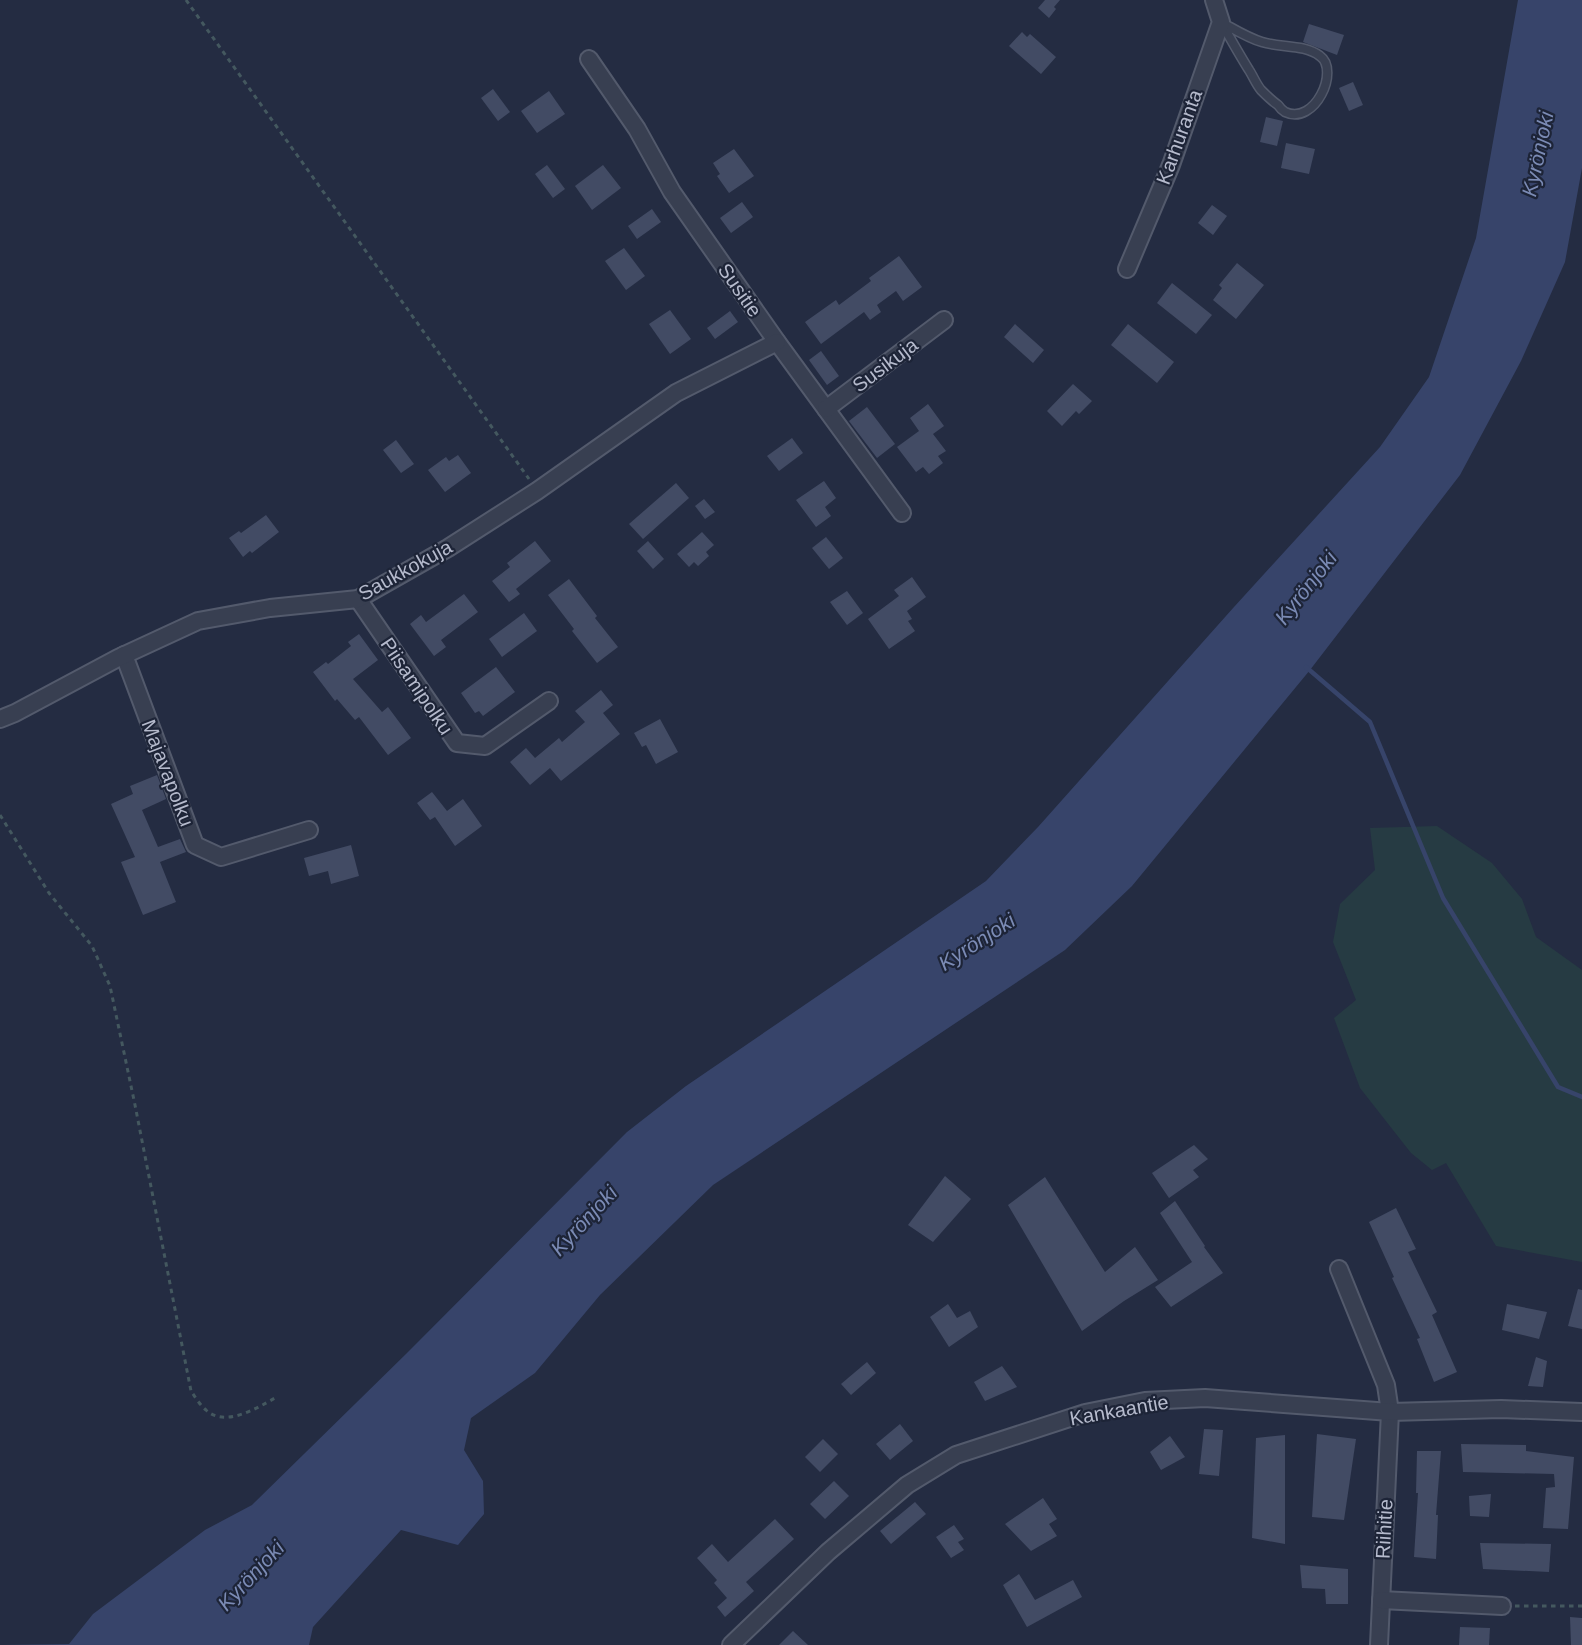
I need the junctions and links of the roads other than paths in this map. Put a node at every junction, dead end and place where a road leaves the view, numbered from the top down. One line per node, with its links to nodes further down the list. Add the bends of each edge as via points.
1 (1214, 2): 2 (street)
2 (1221, 22): 2 (lane, via 1261,89 1285,112 1298,114 1315,104 1328,75 1323,57 1312,51 1259,42); 4 (street, Karhuranta, via 1171,165)
3 (589, 59): 6 (street, Susitie, via 637,129 672,192)
4 (1127, 269)
5 (944, 320): 7 (street, Susikuja)
6 (777, 342): 7 (street, Susitie); 9 (street, Saukkokuja, via 676,393 537,491)
7 (826, 409): 8 (street, Susitie)
8 (902, 513)
9 (358, 599): 10 (street, Saukkokuja, via 270,608 198,621); 11 (street, Piisamipolku, via 457,743 485,746)
10 (124, 655): 12 (street, Saukkokuja); 13 (street, Majavapolku, via 195,845 221,857)
11 (549, 701)
12 (0, 719)
13 (309, 830)
14 (1339, 1269): 15 (street, Riihitie, via 1386,1385)
15 (1390, 1412): 16 (street, Kankaantie, via 1501,1408); 17 (street, Riihitie); 19 (street, Kankaantie, via 1205,1398 1145,1401 1085,1413 956,1455 877,1509)
16 (1582, 1412)
17 (1381, 1600): 18 (street); 20 (street, Riihitie)
18 (1502, 1606)
19 (731, 1645)
20 (1379, 1645)

